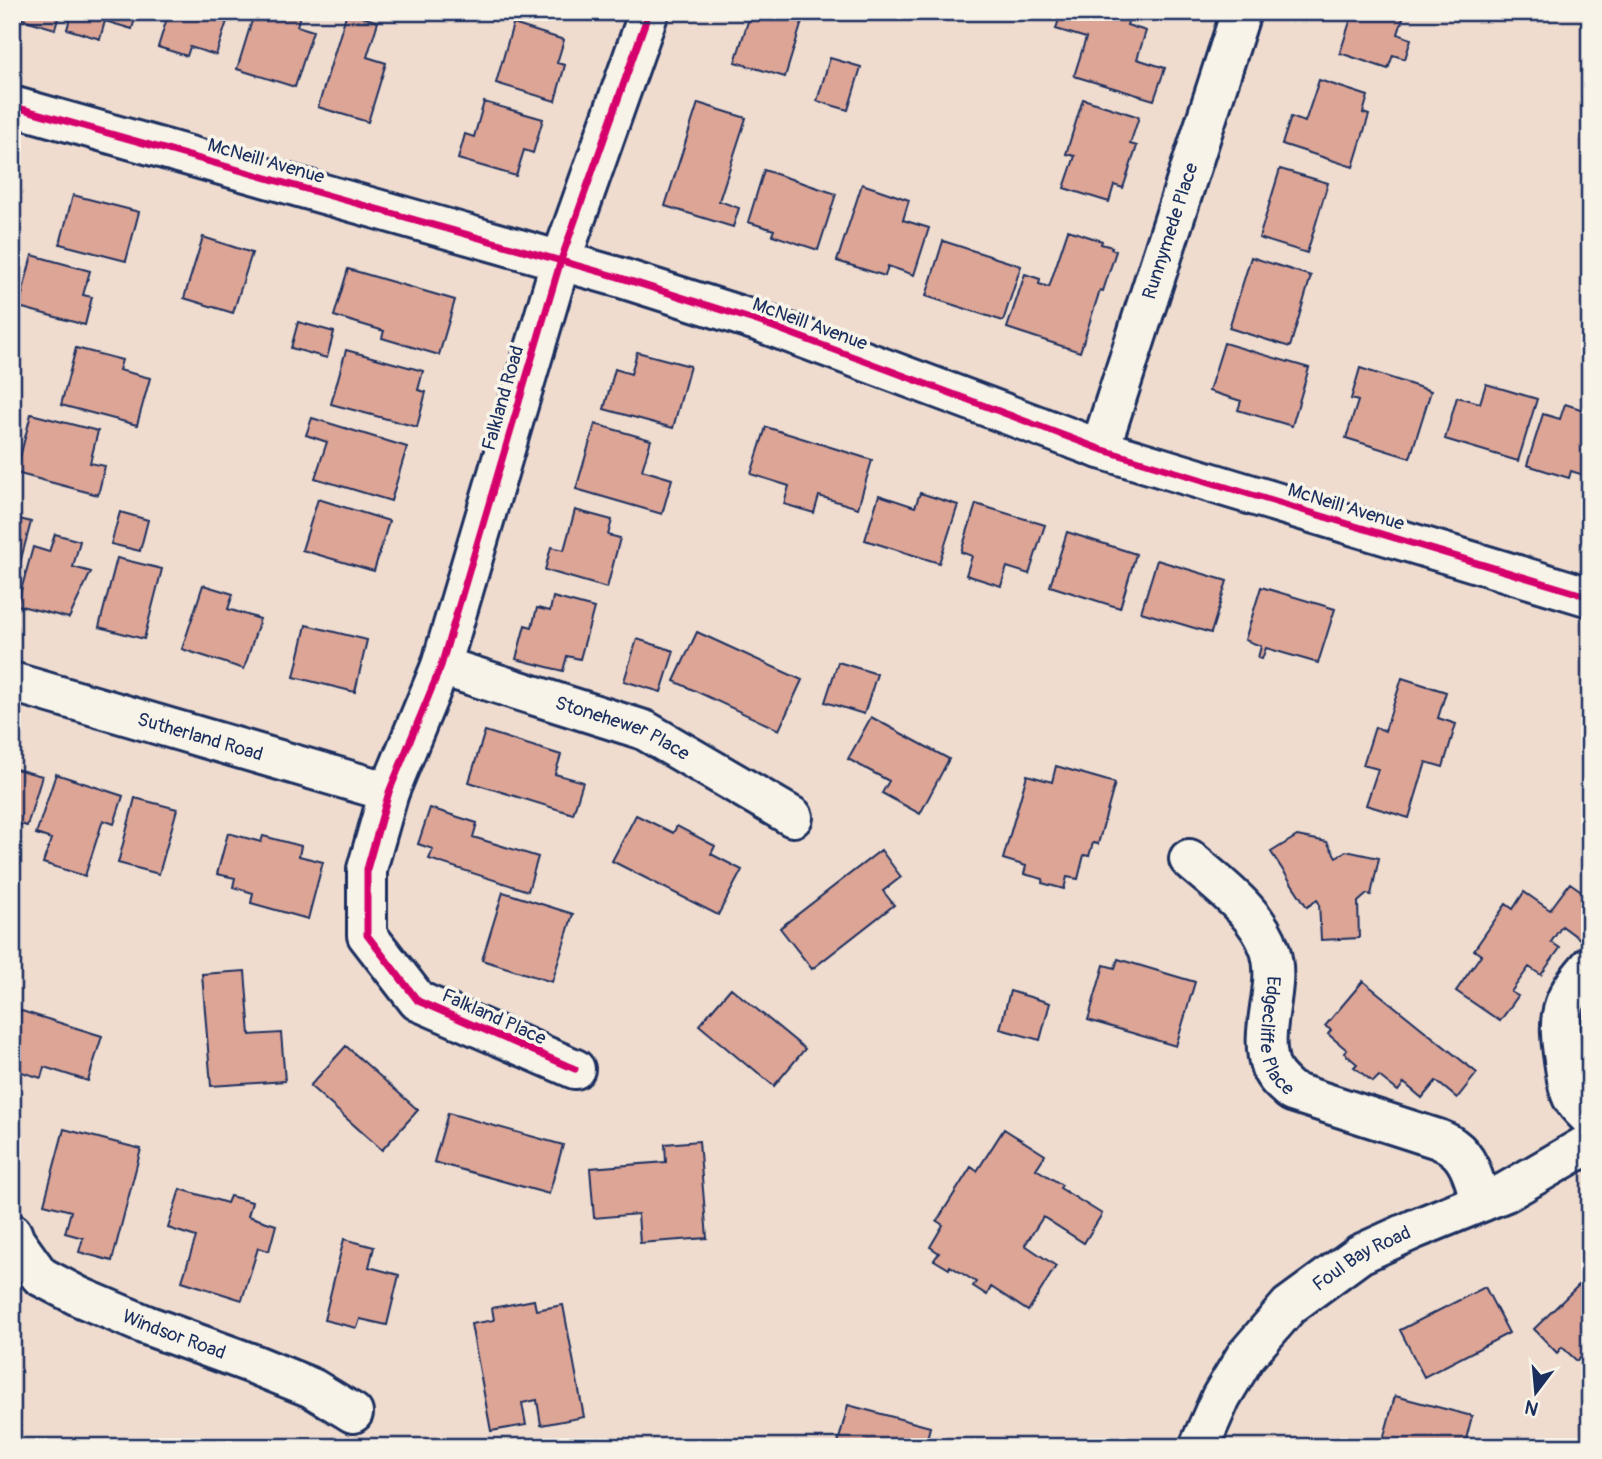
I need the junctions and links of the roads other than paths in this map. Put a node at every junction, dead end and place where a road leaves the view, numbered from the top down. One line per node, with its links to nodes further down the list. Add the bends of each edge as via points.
1 (649, 12): 4 (street, Falkland Road)
2 (1241, 12): 5 (street, Runnymede Place)
3 (12, 106): 4 (street, McNeill Avenue)
4 (561, 260): 5 (street, McNeill Avenue, via 760,322); 7 (street, Falkland Road)
5 (1100, 449): 6 (street, McNeill Avenue)
6 (1590, 597)
7 (441, 666): 9 (street, Falkland Road); 10 (street, Stonehewer Place, via 644,730)
8 (12, 682): 9 (street, Sutherland Road)
9 (389, 792): 13 (street, Falkland Place, via 367,869 367,934 418,1001)
10 (793, 817)
11 (1189, 859): 16 (street, Edgecliffe Place, via 1263,934 1273,964 1267,1052 1278,1079 1292,1093 1454,1147 1465,1159)
12 (1590, 966): 14 (street, via 1573,985 1562,1010 1560,1033 1572,1097)
13 (575, 1069)
14 (1590, 1118)
15 (1590, 1143): 16 (street, Foul Bay Road)
16 (1481, 1202): 19 (street, Foul Bay Road, via 1360,1254 1289,1306 1245,1357)
17 (12, 1233): 18 (street, Windsor Road, via 40,1276 146,1325 312,1388)
18 (353, 1413)
19 (1199, 1447)

